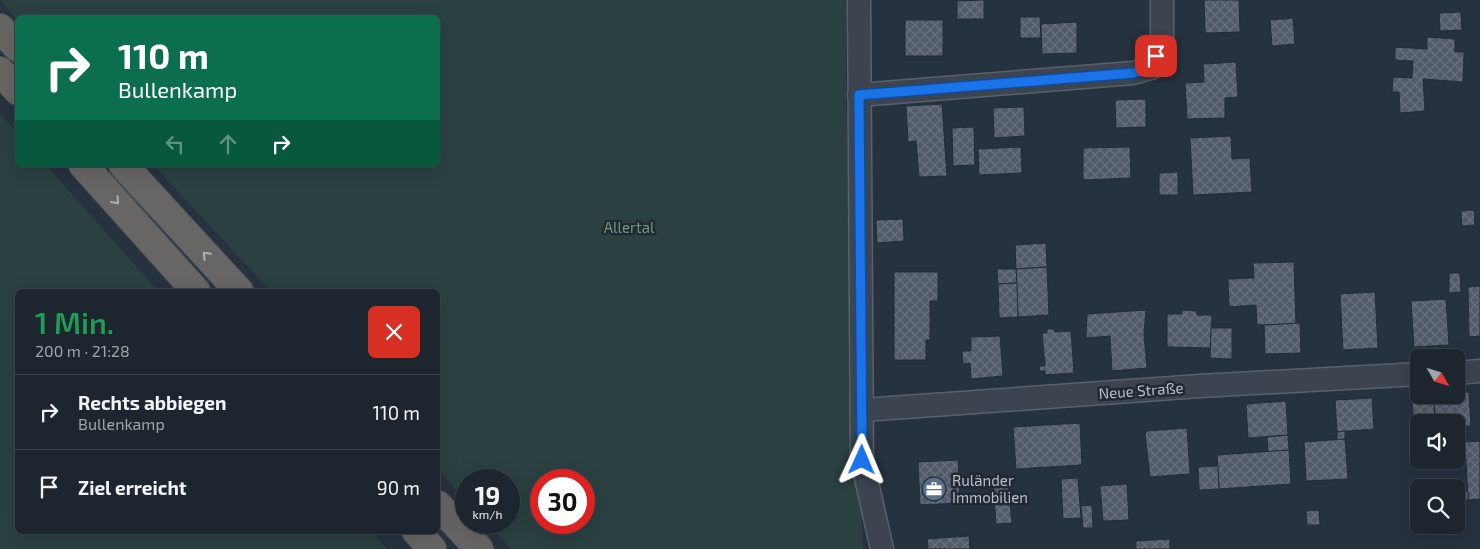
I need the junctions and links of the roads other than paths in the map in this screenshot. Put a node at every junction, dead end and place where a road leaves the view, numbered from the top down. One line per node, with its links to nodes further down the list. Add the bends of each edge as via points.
1 (859, 0): 7 (street)
2 (1162, 0): 7 (street, via 1162,45 1151,68 1133,73)
3 (0, 28): 4 (highway)
4 (15, 45)
5 (0, 71): 6 (highway)
6 (15, 88)
7 (859, 95): 15 (street)
8 (85, 167): 10 (highway, one-way to 10)
9 (125, 167): 11 (highway, one-way to 9)
10 (194, 289)
11 (237, 289)
12 (1480, 371): 13 (street)
13 (1465, 372)
14 (1410, 374): 15 (street, Neue Straße)
15 (863, 410): 20 (street, via 862,460)
16 (440, 507): 19 (highway)
17 (419, 534): 18 (highway)
18 (432, 549)
19 (479, 549)
20 (882, 549)

